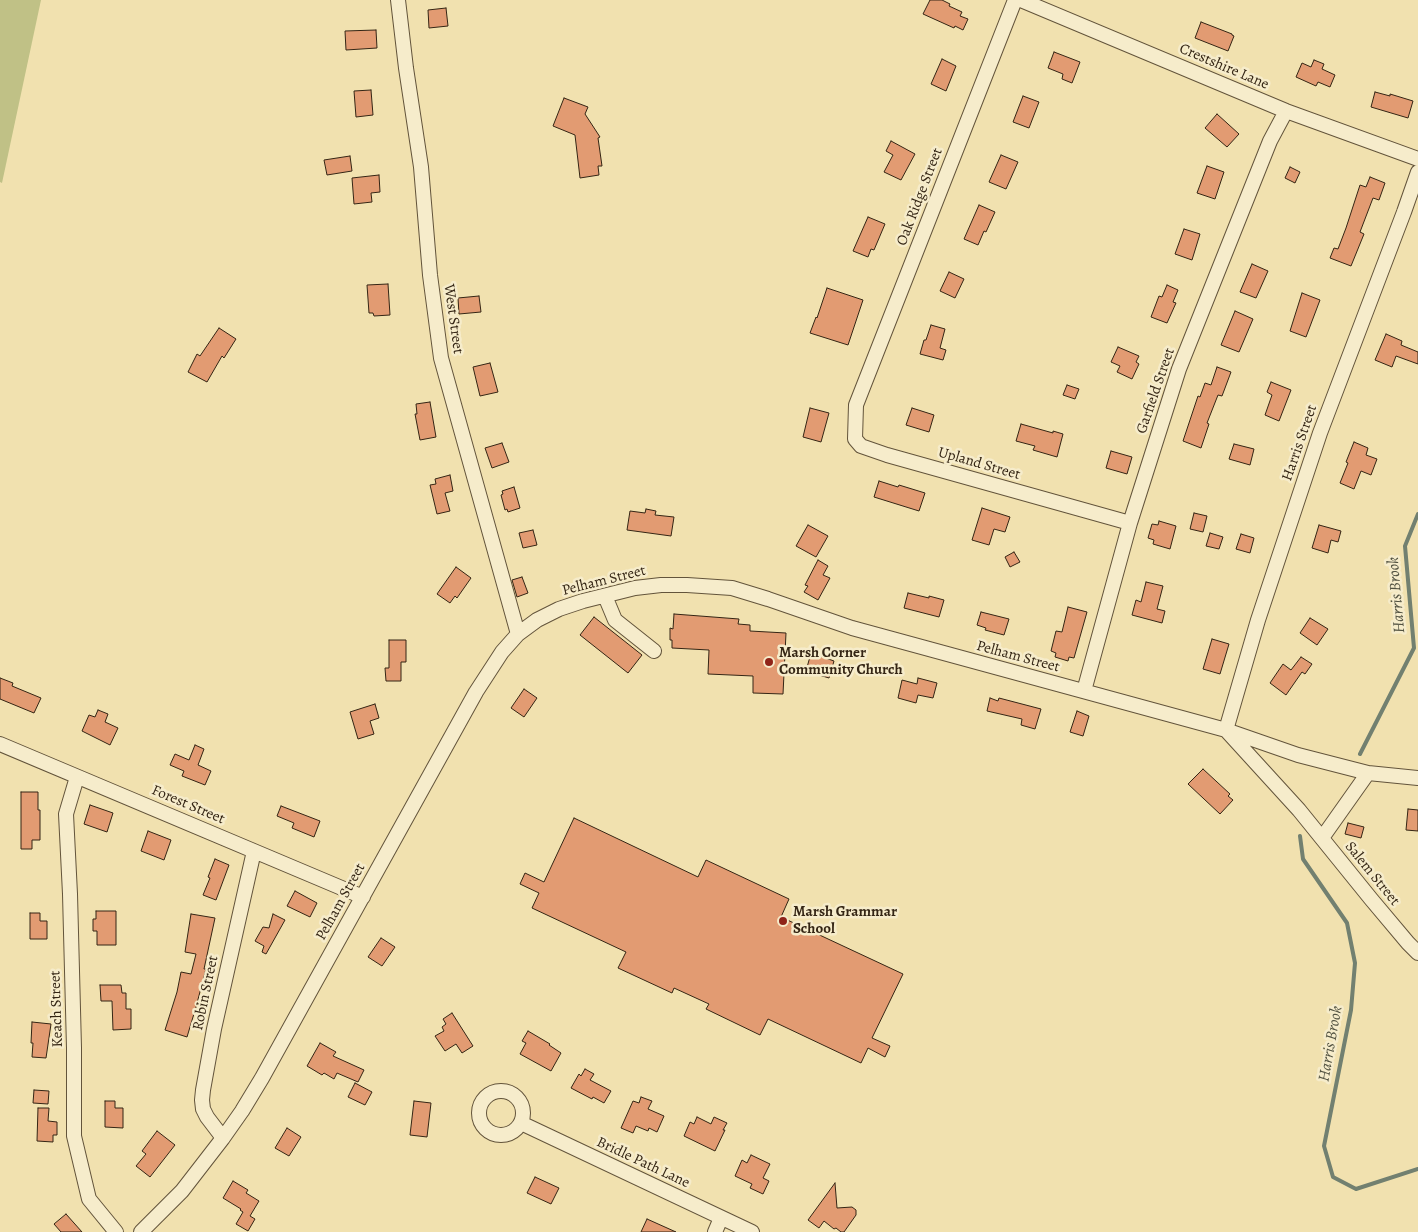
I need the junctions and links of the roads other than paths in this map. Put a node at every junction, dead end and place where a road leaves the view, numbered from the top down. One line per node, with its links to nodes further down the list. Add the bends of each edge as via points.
1 (398, 0): 10 (street, West Street, via 421,167 441,358)
2 (1015, 0): 7 (street, Oak Ridge Street)
3 (1021, 0): 4 (street, Crestshire Lane)
4 (1286, 111): 5 (street, Crestshire Lane); 8 (street, Garfield Street, via 1270,141 1179,370)
5 (1418, 159)
6 (1418, 172): 13 (street, Harris Street, via 1320,433 1258,620)
7 (856, 405): 8 (street, Upland Street, via 855,439 861,446)
8 (1130, 522): 12 (street, Garfield Street)
9 (606, 596): 10 (street, Pelham Street, via 559,609); 11 (street, via 615,620); 12 (street, Pelham Street, via 661,585 732,588 852,628)
10 (518, 634): 20 (street, Pelham Street, via 476,692)
11 (654, 652)
12 (1084, 692): 13 (street, Pelham Street)
13 (1226, 730): 15 (street, Pelham Street, via 1298,755); 18 (street, Salem Street)
14 (0, 744): 16 (street, Forest Street)
15 (1368, 773): 17 (street, Pelham Street); 18 (street, Salem Street)
16 (77, 777): 19 (street, Forest Street); 25 (street, Keach Street, via 66,814 74,1136 89,1198)
17 (1418, 778)
18 (1322, 838): 21 (street, Salem Street)
19 (254, 851): 20 (street, Forest Street); 23 (street, Robin Street, via 202,1095 203,1109)
20 (363, 897): 23 (street, Pelham Street, via 262,1078)
21 (1418, 953)
22 (521, 1123): 24 (street, Bridle Path Lane)
23 (223, 1138): 26 (street, Pelham Street, via 182,1191)
24 (721, 1218): 27 (street); 28 (street, Bridle Path Lane)
25 (116, 1232)
26 (141, 1232)
27 (715, 1232)
28 (752, 1232)

